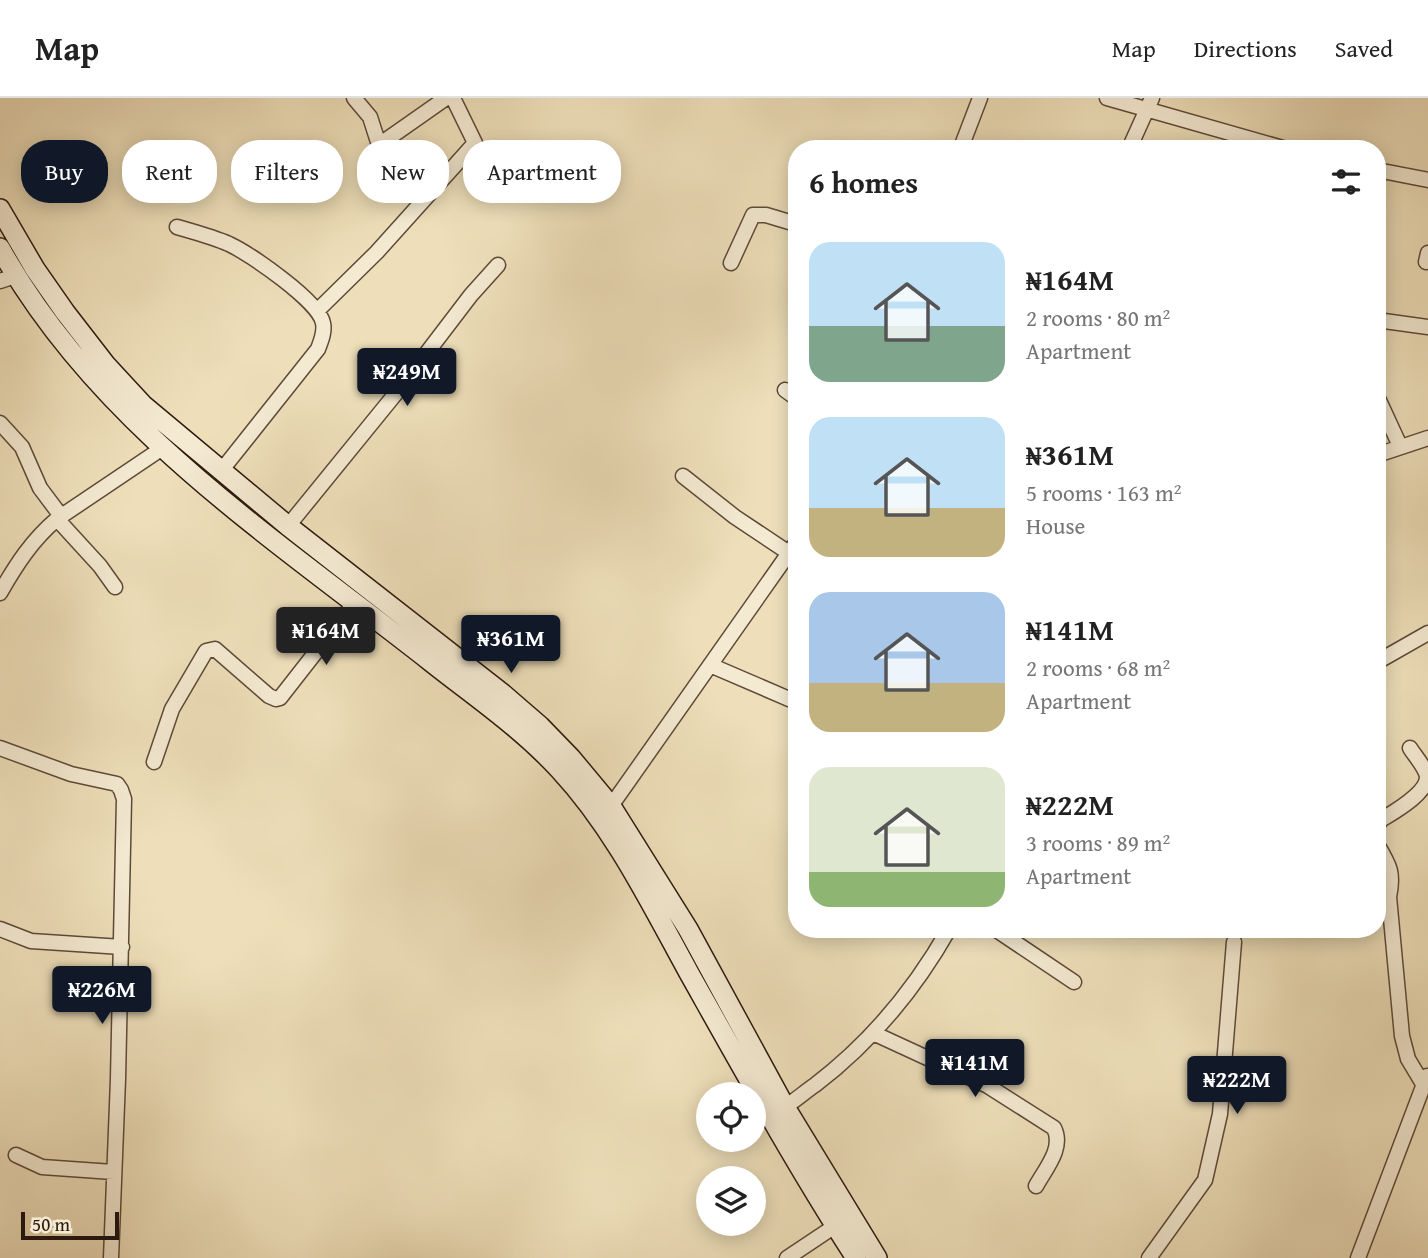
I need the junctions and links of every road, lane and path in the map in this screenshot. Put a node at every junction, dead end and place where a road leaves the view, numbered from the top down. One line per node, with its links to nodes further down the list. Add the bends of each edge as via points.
1 (354, 98): 2 (street, via 370,117 379,145)
2 (446, 98)
3 (453, 98): 19 (street, via 475,143)
4 (980, 98): 7 (street)
5 (1107, 98): 6 (street)
6 (1150, 104): 8 (street); 9 (street)
7 (964, 140)
8 (1133, 140)
9 (1259, 140)
10 (1386, 172): 11 (street)
11 (1428, 180)
12 (0, 209): 28 (main road, via 58,302 106,365 143,405)
13 (788, 222): 16 (street, via 753,215)
14 (177, 227): 19 (street, via 229,244)
15 (0, 248): 18 (main road)
16 (731, 263)
17 (498, 265): 31 (street)
18 (8, 278): 26 (main road, via 125,413)
19 (318, 310): 28 (street, via 323,336 318,349)
20 (1386, 321): 21 (street)
21 (1428, 327)
22 (1386, 416): 25 (street)
23 (0, 423): 30 (street, via 22,447)
24 (1428, 438): 25 (street)
25 (1400, 446): 27 (street)
26 (164, 447): 30 (street); 36 (main road, via 228,505)
27 (1386, 451)
28 (221, 471): 31 (main road)
29 (683, 477): 32 (street)
30 (59, 518): 34 (street); 35 (street, via 41,532)
31 (288, 526): 44 (main road, via 540,726)
32 (788, 547)
33 (788, 559): 39 (street)
34 (115, 587)
35 (0, 593)
36 (355, 602): 43 (street, via 280,698 269,696 215,649 206,651 172,709); 55 (main road, via 519,730 590,804)
37 (1428, 633): 38 (street)
38 (1386, 657)
39 (710, 665): 40 (street); 44 (street)
40 (788, 699)
41 (1410, 747): 45 (street, via 1426,774 1426,786)
42 (0, 748): 51 (street, via 71,774 117,784 121,790)
43 (154, 762)
44 (611, 806): 55 (main road, via 688,929)
45 (1386, 817)
46 (1386, 859): 54 (street, via 1392,876 1389,897 1402,1037 1408,1059)
47 (0, 929): 51 (street, via 31,941)
48 (944, 938): 53 (street)
49 (1008, 938): 52 (street)
50 (1234, 942): 64 (street, via 1220,1114 1205,1180)
51 (122, 947): 57 (street)
52 (1074, 982)
53 (873, 1033): 55 (street, via 831,1073); 58 (street, via 988,1086 1054,1128 1056,1149)
54 (1425, 1079): 65 (street)
55 (777, 1111): 59 (main road); 63 (main road)
56 (16, 1156): 57 (street, via 42,1167)
57 (113, 1172): 60 (street)
58 (1036, 1186)
59 (835, 1226): 61 (street); 62 (main road)
60 (111, 1258)
61 (787, 1258)
62 (856, 1258)
63 (877, 1258)
64 (1150, 1258)
65 (1358, 1258)

